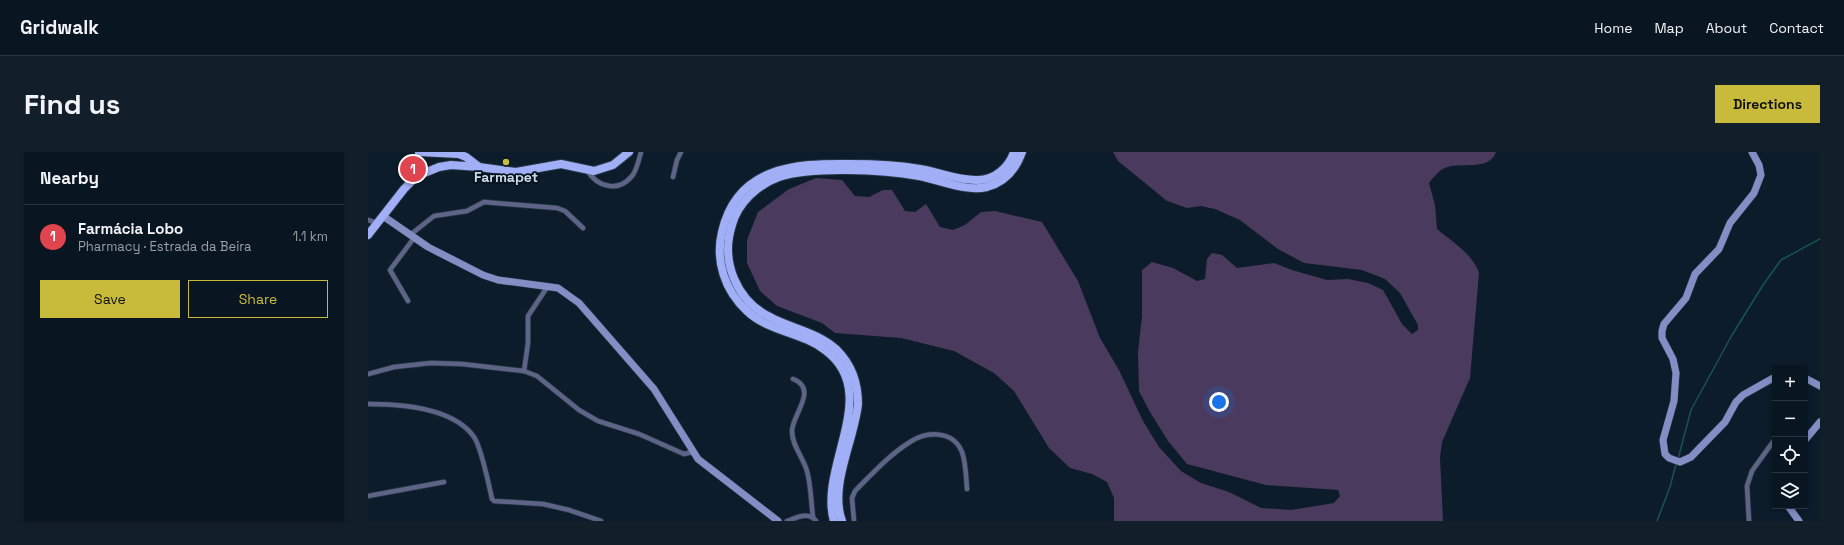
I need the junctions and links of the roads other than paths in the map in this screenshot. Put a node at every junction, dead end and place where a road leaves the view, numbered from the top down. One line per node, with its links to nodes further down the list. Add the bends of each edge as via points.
1 (419, 152): 8 (main road, via 453,153)
2 (629, 152): 11 (main road, via 613,165 594,171)
3 (641, 152): 11 (street, via 633,175 618,186 597,183)
4 (681, 152): 12 (street)
5 (1014, 152): 40 (main road, via 1010,162 1001,172 990,178 978,180 918,168 884,165 826,164 788,167 771,172 756,181 740,195 730,210 722,230 720,250 722,269 733,295 760,321 811,342 827,352 841,368 847,381 850,396 849,412 831,489 830,505)
6 (1022, 152): 41 (main road, via 1016,166 1004,179 988,187 976,188 883,172 834,171 789,175 760,187 736,214 729,236 728,253 732,276 742,294 766,315 827,342 844,358 854,376 858,404 839,490)
7 (1752, 152): 23 (street, via 1761,175 1754,193 1730,224 1719,249 1696,274 1686,298 1662,330 1662,338 1673,359 1676,373 1674,401 1663,440 1663,449 1669,458 1680,462 1691,457 1725,422 1742,394)
8 (466, 157): 9 (main road); 10 (main road)
9 (458, 166): 10 (main road); 13 (main road, via 439,167 422,174 404,189)
10 (479, 167): 11 (main road, via 516,172 561,164)
11 (587, 170)
12 (673, 177)
13 (383, 216): 15 (main road); 18 (street)
14 (368, 220): 15 (street)
15 (377, 223): 17 (main road)
16 (583, 228): 18 (street, via 565,211 557,208 484,202 467,211 434,216)
17 (368, 235)
18 (412, 236): 19 (street, via 440,254 483,275 498,280); 20 (street, via 390,270)
19 (547, 285): 21 (street, via 528,316); 31 (street, via 558,288 578,303 654,389)
20 (408, 301)
21 (524, 372): 22 (street, via 431,363 394,367); 31 (street, via 537,376 579,410 598,421 639,434 684,454)
22 (368, 374)
23 (1772, 378)
24 (793, 379): 36 (street, via 800,383 804,391 803,402 794,419 792,430 807,472)
25 (1808, 380): 26 (street)
26 (1820, 386)
27 (368, 404): 37 (street, via 400,404 429,410 457,422 474,437 494,501 543,504)
28 (1820, 422): 29 (street)
29 (1808, 437)
30 (1772, 442): 43 (street, via 1752,471 1748,486)
31 (692, 452): 38 (street, via 707,467)
32 (444, 482): 34 (street)
33 (967, 488): 42 (street, via 964,457 958,445 943,435 922,436 892,455 855,491 852,498)
34 (368, 496)
35 (1790, 509): 44 (street)
36 (814, 519): 39 (street, via 806,516)
37 (601, 521)
38 (778, 521)
39 (787, 521)
40 (834, 521)
41 (842, 521)
42 (854, 521)
43 (1749, 521)
44 (1800, 521)

